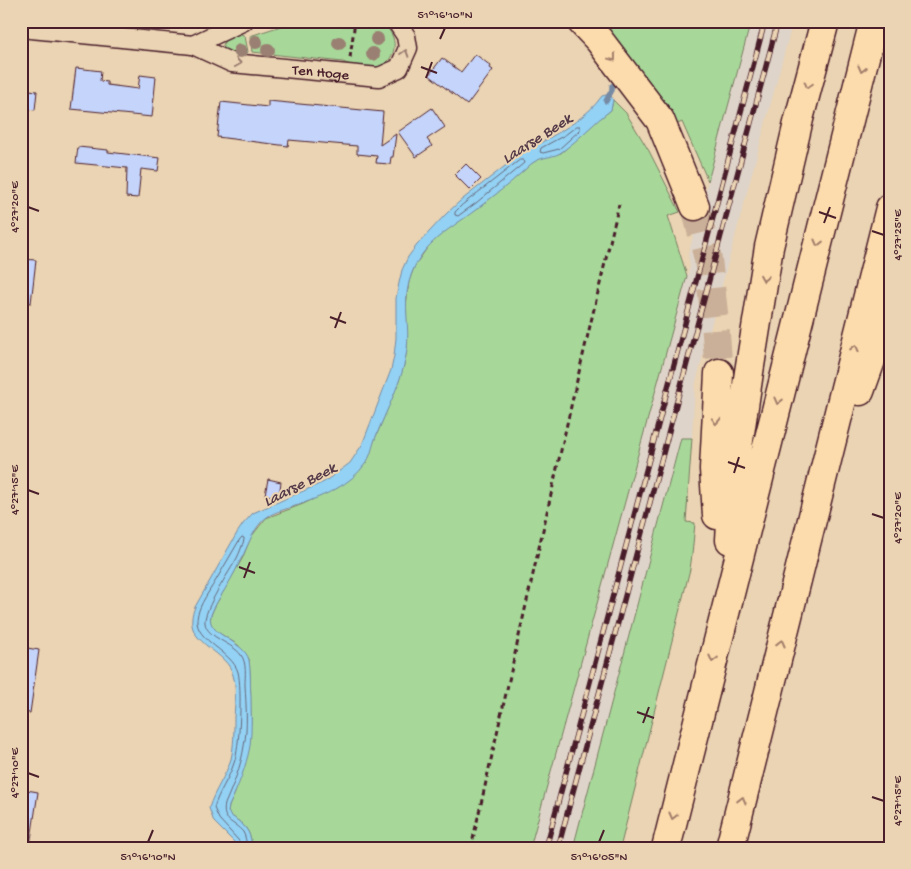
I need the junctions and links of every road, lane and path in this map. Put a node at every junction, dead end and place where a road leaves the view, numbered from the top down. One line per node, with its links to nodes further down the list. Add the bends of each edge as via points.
1 (244, 21): 8 (street)
2 (355, 21): 9 (path)
3 (396, 21): 9 (street, Ten Hoge, one-way to 3, via 379,77 399,68 408,48 406,36)
4 (581, 21): 11 (highway, one-way to 11, via 660,120)
5 (825, 21): 16 (highway, one-way to 16, via 768,247 734,474)
6 (874, 21): 16 (highway, one-way to 16)
7 (21, 28): 8 (street, Ten Hoge)
8 (193, 46): 9 (street, Ten Hoge, one-way to 9, via 232,63)
9 (348, 74)
10 (619, 204): 17 (path)
11 (695, 206)
12 (890, 208): 15 (highway, one-way to 12)
13 (890, 297): 15 (highway, via 874,352)
14 (719, 373): 16 (highway, one-way to 16, via 714,469)
15 (809, 531): 19 (highway, one-way to 15)
16 (724, 611): 18 (highway, one-way to 18)
17 (471, 848)
18 (666, 848)
19 (730, 848)

